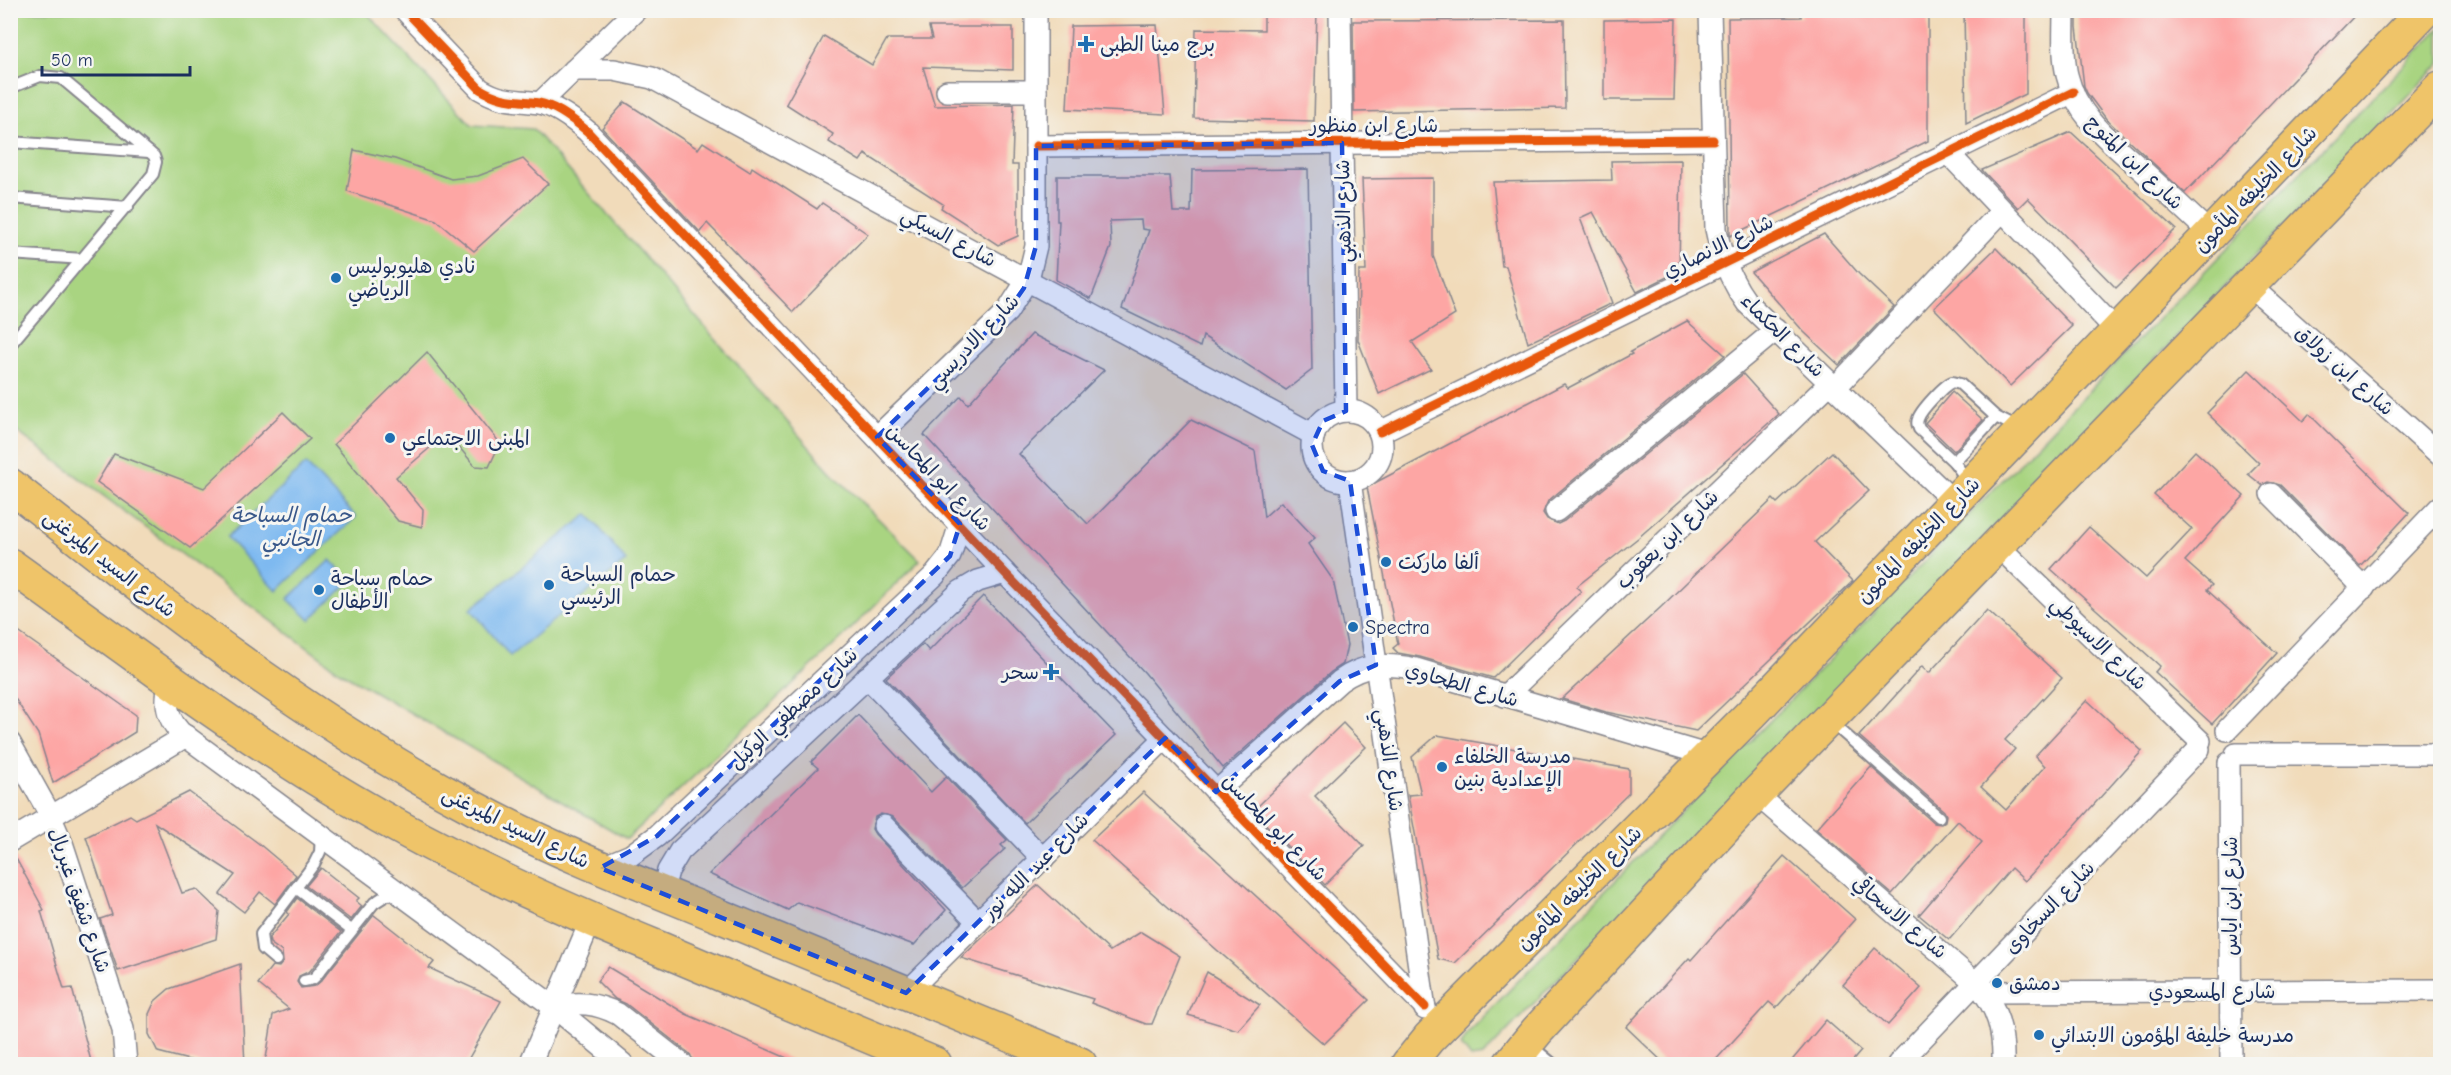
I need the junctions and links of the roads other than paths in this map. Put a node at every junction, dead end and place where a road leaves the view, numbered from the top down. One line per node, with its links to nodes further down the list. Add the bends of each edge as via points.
1 (405, 10): 14 (street, شارع ابو المحاسن, via 480,89 510,101)
2 (636, 10): 8 (street)
3 (1036, 10): 12 (street, شارع الادريسي)
4 (1340, 10): 17 (street, شارع الذهبي)
5 (1710, 10): 15 (street, شارع الحكماء)
6 (2064, 10): 13 (street, شارع ابن المتوج, via 2064,59)
7 (2425, 10): 24 (main road, شارع الخليفه المأمون)
8 (574, 70): 14 (street); 28 (street, شارع السبكي, via 614,70 652,78)
9 (10, 88): 19 (lane, via 40,76 61,78)
10 (2440, 88): 29 (main road)
11 (947, 91): 12 (street)
12 (1036, 91): 18 (street, شارع الادريسي)
13 (2073, 92): 20 (street, شارع الانصاري); 24 (street, شارع ابن المتوج, via 2094,127)
14 (540, 103): 38 (street, شارع ابو المحاسن, via 573,119 587,131)
15 (1713, 140): 17 (street, شارع ابن منظور); 27 (street, شارع الحكماء, via 1716,229)
16 (10, 142): 19 (lane)
17 (1342, 143): 18 (street, شارع ابن منظور); 34 (street, شارع الذهبي)
18 (1036, 146): 28 (street, شارع الادريسي, via 1036,246)
19 (149, 152): 22 (lane, via 156,162 153,174)
20 (1948, 153): 23 (street); 27 (street, شارع الانصاري)
21 (10, 198): 22 (lane)
22 (128, 207): 26 (lane)
23 (2002, 211): 31 (street); 33 (street, شارع ابن يعقوب)
24 (2211, 234): 31 (main road, شارع الخليفه المأمون)
25 (10, 254): 26 (lane)
26 (83, 259): 32 (lane)
27 (1724, 263): 30 (street, شارع الحكماء, via 1738,291); 36 (street, شارع الانصاري)
28 (1028, 279): 37 (street, شارع السبكي); 38 (street, شارع الادريسي, via 1007,312)
29 (2250, 286): 39 (street, شارع ابن زولاق); 47 (main road)
30 (1776, 330): 33 (street, شارع الحكماء); 45 (street)
31 (2118, 332): 35 (main road, شارع الخليفه المأمون)
32 (10, 345)
33 (1833, 385): 41 (street, شارع الحكماء); 54 (street, شارع ابن يعقوب)
34 (1346, 411): 36 (street, via 1370,419); 37 (street, via 1323,421)
35 (2010, 423): 41 (main road, شارع الخليفه المأمون); 41 (lane, via 1952,382 1920,415 1919,429)
36 (1380, 432): 40 (street, via 1382,451 1375,468)
37 (1314, 435): 40 (street, via 1317,464 1330,477)
38 (877, 437): 46 (street, شارع ابو المحاسن)
39 (2440, 455)
40 (1350, 481): 51 (street, شارع الذهبي)
41 (1959, 484): 62 (main road, شارع الخليفه المأمون)
42 (10, 485): 72 (main road, شارع السيد الميرغنى, via 232,656 330,722 473,808)
43 (2271, 494): 50 (street)
44 (2440, 507): 50 (street)
45 (1556, 511)
46 (960, 524): 49 (street, شارع ابو المحاسن); 72 (street, شارع مصطفي الوكيل, via 950,556 935,575 657,836 630,855)
47 (1997, 545): 55 (main road); 60 (street, شارع الاسيوطي)
48 (14, 572): 53 (main road)
49 (1005, 573): 52 (street, شارع مصطفي الوكيل, via 961,591); 58 (street, شارع ابو المحاسن)
50 (2364, 588): 56 (street)
51 (1376, 665): 54 (street, شارع الطحاوي, via 1416,669); 64 (street, شارع الطحاوي, via 1340,681); 89 (street, شارع الذهبي)
52 (867, 677): 71 (street); 75 (street, شارع مصطفي الوكيل, via 680,851 668,871)
53 (170, 683): 57 (street, via 169,715); 76 (main road, via 299,769 377,815 477,868)
54 (1505, 696): 62 (street, شارع الطحاوي)
55 (1828, 720): 65 (main road); 67 (lane)
56 (2227, 730): 60 (street, via 2208,731); 63 (street, via 2236,740)
57 (186, 736): 66 (street); 69 (street)
58 (1165, 738): 64 (street, شارع ابو المحاسن); 71 (street, شارع عبد الله نور)
59 (10, 743): 66 (street, شارع شفيق غبريال)
60 (2200, 745): 63 (street, via 2201,755 2210,765 2223,766); 81 (street, شارع السخاوى)
61 (2440, 754): 63 (street)
62 (1710, 756): 89 (main road, شارع الخليفه المأمون)
63 (2233, 759): 83 (street, شارع ابن اياس)
64 (1216, 792): 89 (street, شارع ابو المحاسن)
65 (1756, 794): 81 (street, شارع الاسحاقي); 87 (main road)
66 (51, 817): 70 (street); 90 (street, شارع شفيق غبريال, via 123,1029)
67 (1939, 817)
68 (884, 826): 77 (street)
69 (321, 834): 73 (lane, via 317,861); 74 (street)
70 (10, 841)
71 (1043, 859): 77 (street, شارع عبد الله نور)
72 (600, 868): 75 (main road, شارع السيد الميرغنى)
73 (296, 888): 78 (lane); 79 (lane, via 261,934 263,949)
74 (398, 892): 78 (lane, via 378,900); 85 (street)
75 (662, 893): 84 (main road, شارع السيد الميرغنى)
76 (591, 920): 85 (street); 94 (main road)
77 (978, 922): 84 (street, شارع عبد الله نور)
78 (351, 930): 80 (lane, via 313,980)
79 (276, 960)
80 (304, 981)
81 (1980, 988): 83 (street, شارع المسعودي); 98 (street, شارع السخاوى); 99 (street, شارع الاسحاقي, via 1999,1020)
82 (2440, 990): 83 (street, شارع المسعودي)
83 (2230, 991): 100 (street, شارع ابن اياس)
84 (906, 993): 95 (main road, شارع السيد الميرغنى)
85 (554, 1007): 86 (street, via 595,1005); 88 (street); 91 (street)
86 (626, 1021): 88 (street); 93 (street)
87 (1525, 1046): 96 (main road, via 1507,1049); 97 (lane)
88 (604, 1048): 92 (street)
89 (1413, 1051)
90 (126, 1065)
91 (530, 1065)
92 (623, 1065)
93 (682, 1065)
94 (935, 1065)
95 (1080, 1065)
96 (1487, 1065)
97 (1553, 1065)
98 (1899, 1065)
99 (2003, 1065)
100 (2231, 1065)

